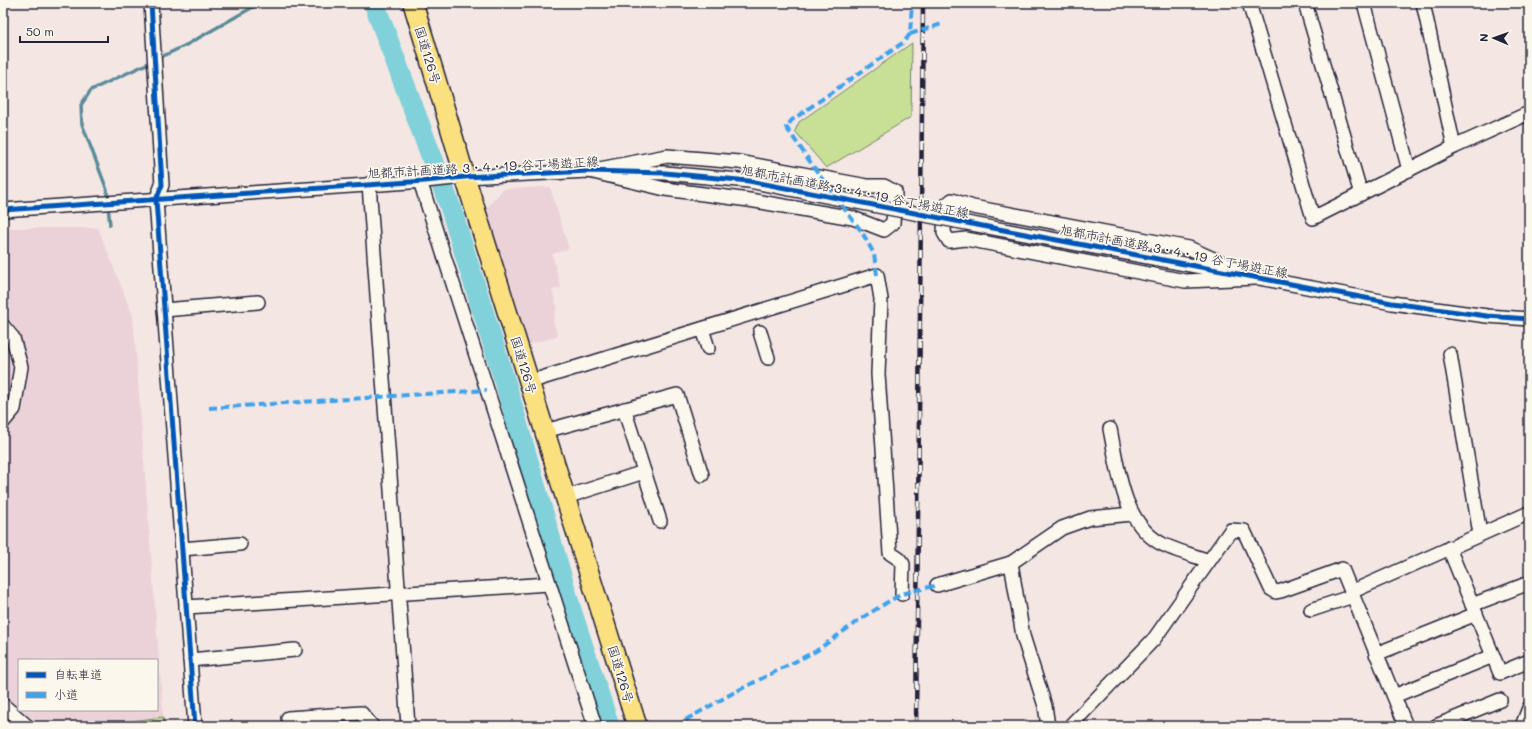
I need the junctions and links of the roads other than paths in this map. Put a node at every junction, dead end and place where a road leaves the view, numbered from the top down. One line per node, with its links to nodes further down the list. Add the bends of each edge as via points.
1 (150, 3): 15 (street, via 162,185)
2 (413, 3): 11 (highway, 国道126号)
3 (1250, 3): 14 (street, via 1313,218)
4 (1305, 3): 14 (street)
5 (1364, 3): 9 (street)
6 (1423, 3): 8 (street)
7 (1529, 113): 8 (street)
8 (1454, 148): 9 (street)
9 (1409, 170): 14 (street)
10 (589, 171): 10 (street, via 667,156 739,162 867,186 884,186 895,192 893,223 884,230 853,218 666,188); 11 (street, 旭都市計画道路 3・4・19 谷丁場遊正線); 17 (street, 旭都市計画道路 3・4・19 谷丁場遊正線, bridge, via 665,173 748,181)
11 (465, 177): 12 (street, 旭都市計画道路 3・4・19 谷丁場遊正線); 27 (highway, 国道126号)
12 (422, 181): 13 (street, 旭都市計画道路 3・4・19 谷丁場遊正線); 45 (street)
13 (369, 184): 15 (street, 旭都市計画道路 3・4・19 谷丁場遊正線); 47 (street)
14 (1361, 194)
15 (156, 200): 16 (street, 旭都市計画道路 3・4・19 谷丁場遊正線); 19 (street)
16 (3, 210)
17 (1256, 278): 17 (street, via 1185,281 966,239 949,241 944,233 945,206 952,200 973,207 1189,248); 20 (street, 旭都市計画道路 3・4・19 谷丁場遊正線, via 1392,303)
18 (258, 302): 19 (street)
19 (164, 310): 41 (street)
20 (1529, 319)
21 (3, 326): 29 (street, via 13,338 21,367 14,410)
22 (702, 329): 24 (street); 27 (street); 48 (street, via 877,275 881,299 878,374 890,553 903,564)
23 (760, 332): 26 (street)
24 (708, 348)
25 (1450, 354): 38 (street)
26 (768, 358)
27 (529, 382): 31 (highway, 国道126号)
28 (624, 409): 31 (street); 32 (street); 33 (street, via 677,395)
29 (3, 422)
30 (1110, 429): 36 (street, via 1124,494)
31 (545, 431): 34 (highway, 国道126号)
32 (644, 472): 34 (street); 37 (street)
33 (702, 475)
34 (566, 498): 69 (highway, 国道126号, via 586,544 611,621)
35 (1529, 513): 38 (street)
36 (1132, 514): 42 (street, via 1144,530 1160,543); 43 (street, via 1090,518 1062,528)
37 (660, 521)
38 (1480, 534): 40 (street)
39 (240, 544): 41 (street)
40 (1449, 548): 49 (street); 51 (street)
41 (182, 549): 50 (street)
42 (1209, 561): 49 (street, via 1231,530 1244,531 1271,589 1276,592 1342,569); 71 (street, via 1154,638)
43 (1011, 563): 46 (street); 70 (street, via 1023,636 1045,706)
44 (1529, 583): 51 (street)
45 (550, 584): 47 (street); 68 (street)
46 (937, 585)
47 (398, 593): 50 (street); 67 (street)
48 (902, 594)
49 (1352, 594): 52 (street); 54 (street)
50 (186, 607): 56 (street)
51 (1474, 609): 54 (street); 55 (street)
52 (1311, 610)
53 (295, 650): 56 (street)
54 (1376, 654): 58 (street)
55 (1493, 656): 57 (street, via 1500,673); 58 (street)
56 (190, 660): 64 (street)
57 (1529, 661)
58 (1394, 696): 72 (street)
59 (1500, 700): 73 (street)
60 (3, 705): 63 (street)
61 (1529, 708): 62 (street)
62 (1525, 724)
63 (27, 726)
64 (195, 726)
65 (289, 726): 66 (street, via 288,718 361,713)
66 (372, 726)
67 (408, 726)
68 (595, 726)
69 (637, 726)
70 (1048, 726)
71 (1070, 726)
72 (1406, 726)
73 (1436, 726)

